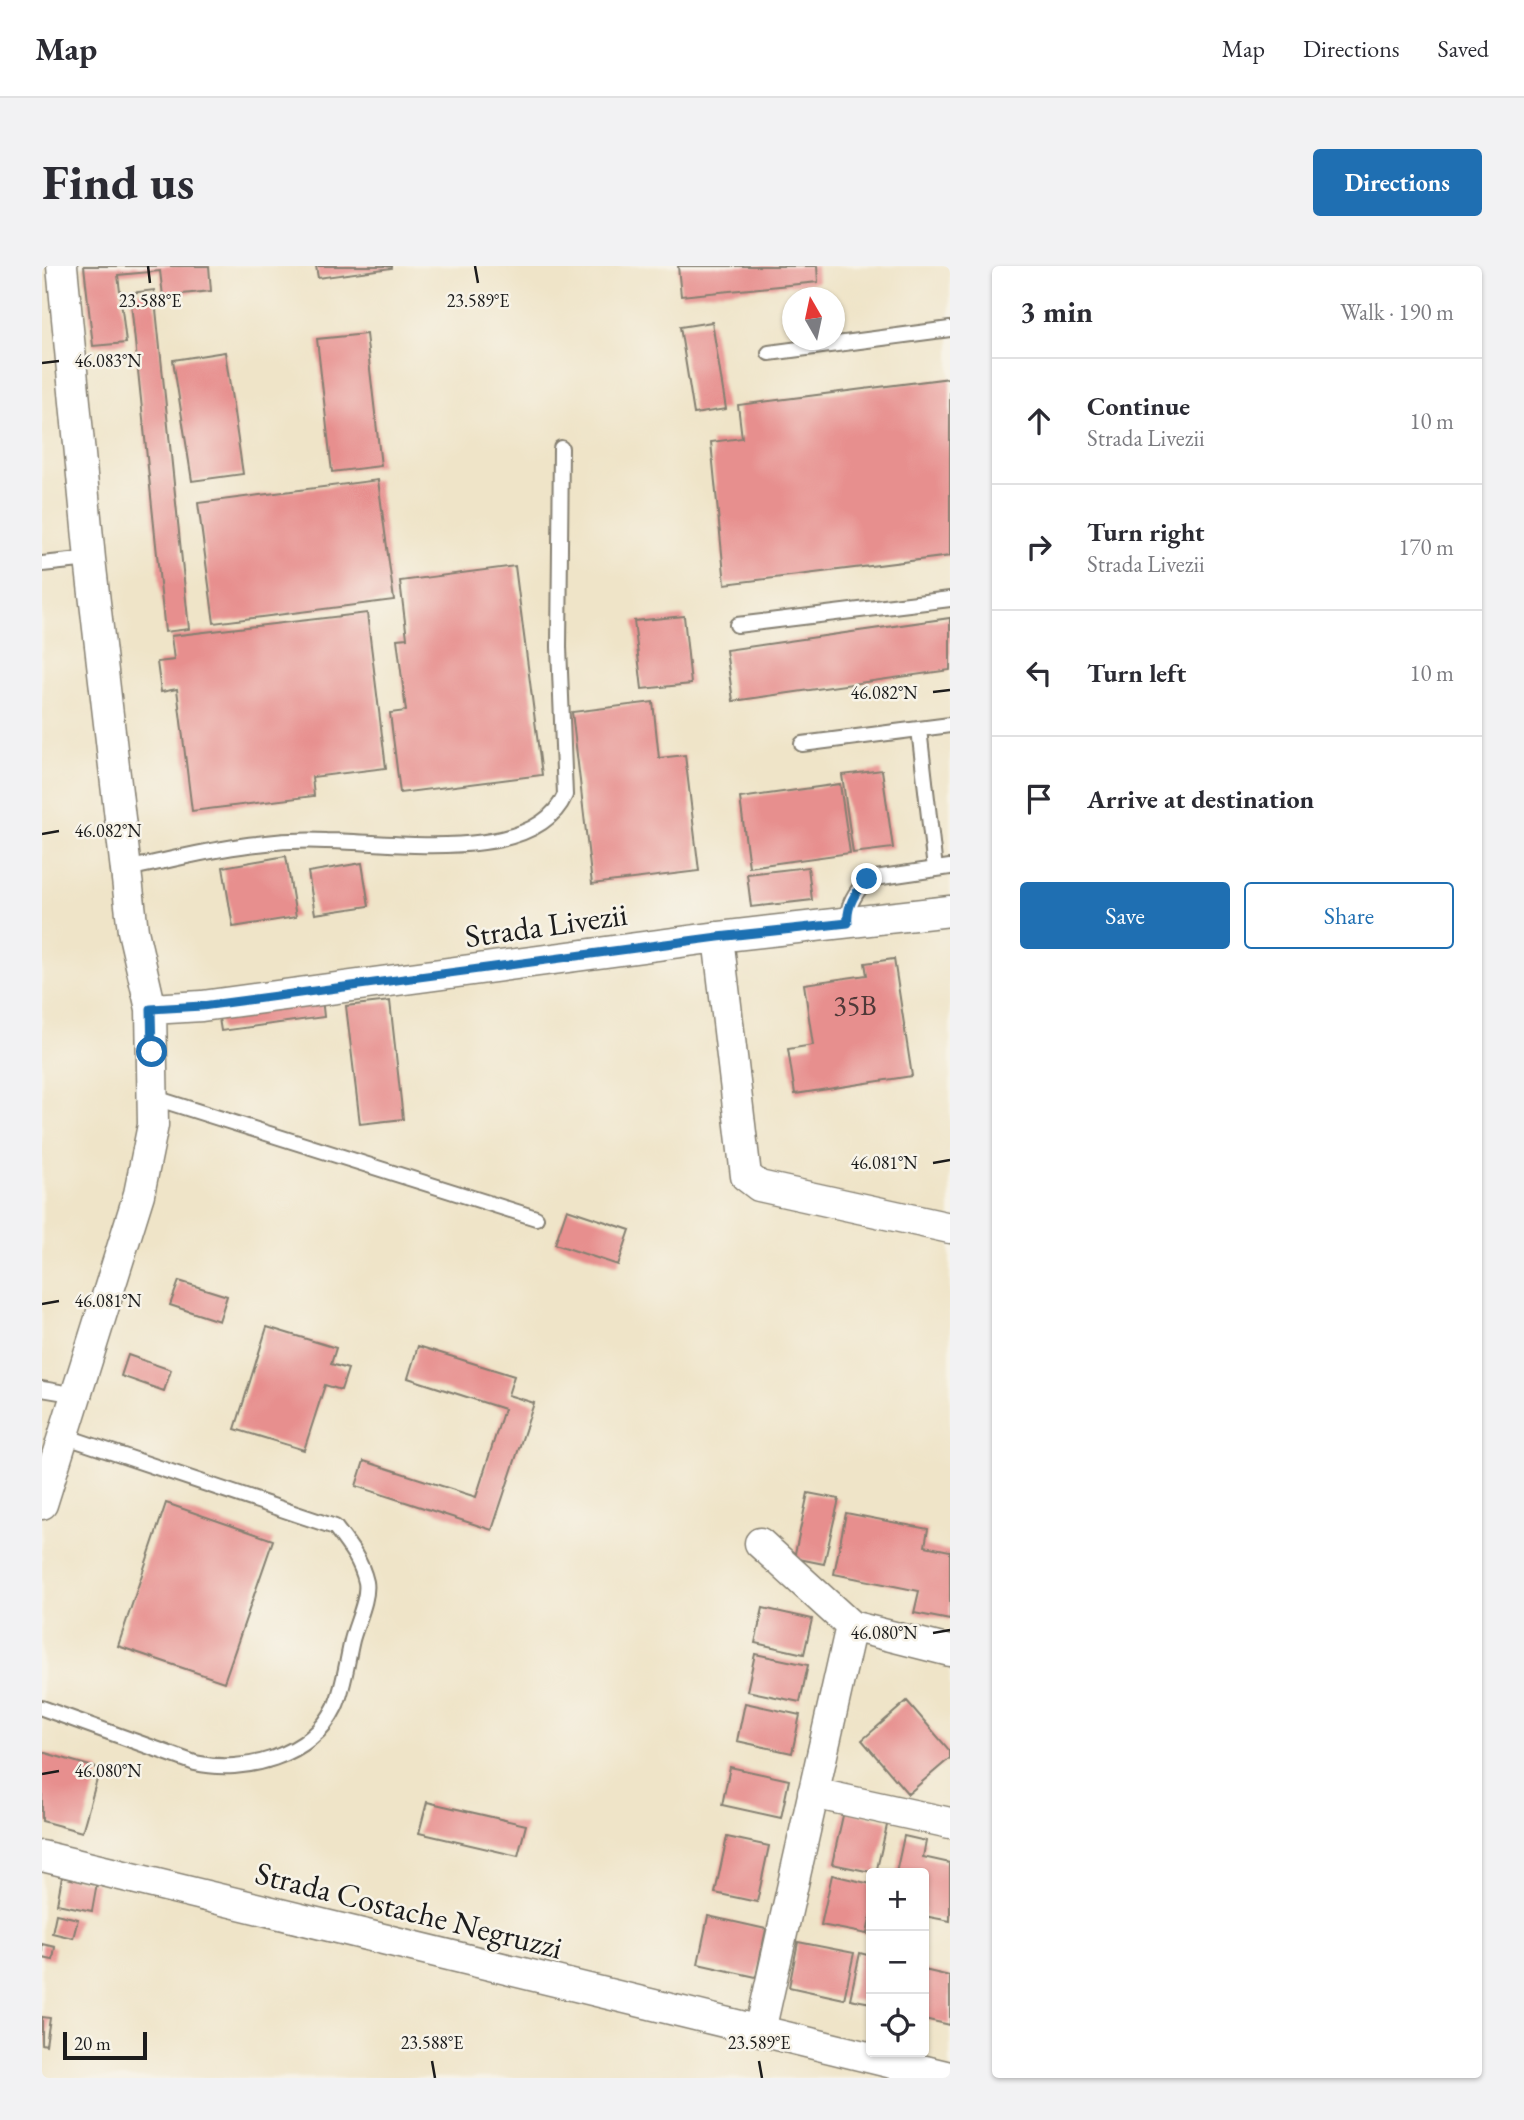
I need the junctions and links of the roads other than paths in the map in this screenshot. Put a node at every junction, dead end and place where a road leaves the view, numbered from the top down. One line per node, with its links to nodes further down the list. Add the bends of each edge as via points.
1 (62, 266): 5 (street)
2 (950, 329): 3 (lane)
3 (769, 353)
4 (561, 448): 13 (lane, via 559,647 565,795 559,810 544,824 478,842 405,847 327,841 256,844)
5 (90, 559): 6 (lane); 13 (street)
6 (42, 564)
7 (950, 599): 8 (lane)
8 (737, 625)
9 (950, 725): 10 (lane)
10 (919, 729): 11 (lane); 12 (lane)
11 (802, 744)
12 (943, 868): 15 (lane, via 867,879 848,910)
13 (125, 869): 17 (street)
14 (950, 911): 15 (street, Strada Livezii)
15 (848, 923): 16 (street, Strada Livezii)
16 (718, 937): 17 (street, Strada Livezii); 20 (street, via 746,1176 759,1186)
17 (151, 1009): 18 (street)
18 (152, 1097): 19 (lane); 22 (street, via 147,1168)
19 (536, 1218)
20 (950, 1228)
21 (42, 1389): 22 (lane)
22 (77, 1395): 23 (street)
23 (64, 1436): 24 (street); 28 (lane, via 335,1527 356,1554 366,1585 335,1707 301,1746 263,1762 202,1764)
24 (43, 1496)
25 (760, 1543): 26 (street)
26 (851, 1626): 27 (street); 29 (street)
27 (950, 1650)
28 (42, 1708)
29 (813, 1793): 30 (street); 32 (street)
30 (950, 1823)
31 (42, 1856): 32 (street, Strada Costache Negruzzi)
32 (760, 2031): 33 (street, Strada Costache Negruzzi)
33 (950, 2077)

